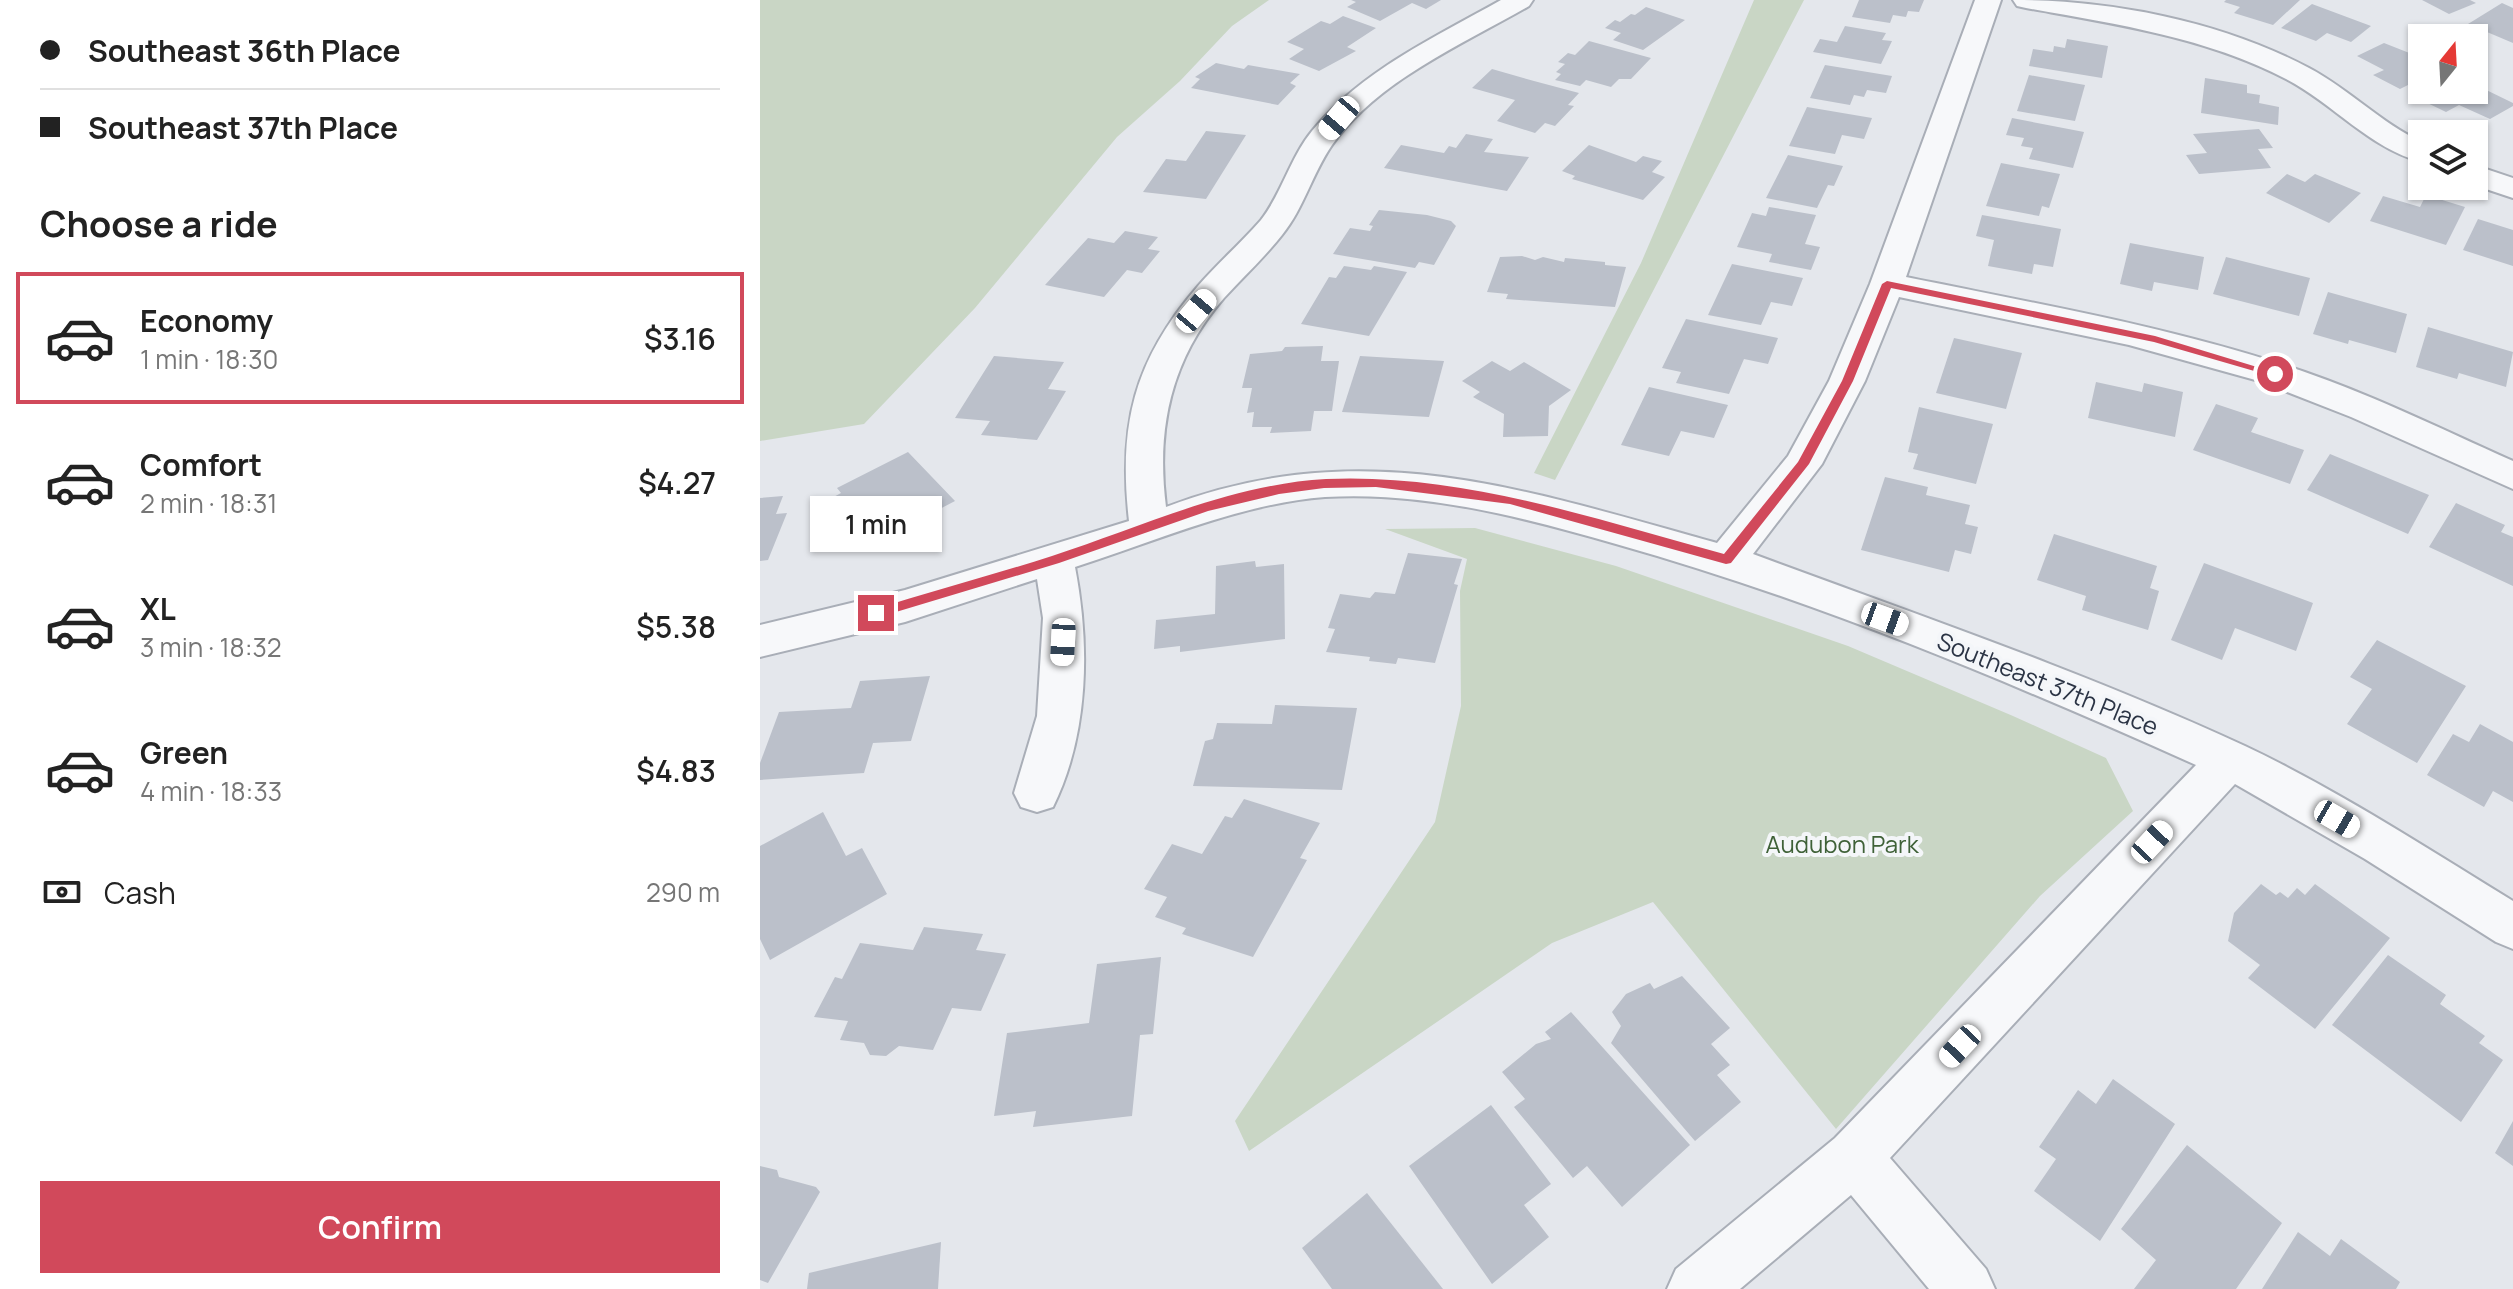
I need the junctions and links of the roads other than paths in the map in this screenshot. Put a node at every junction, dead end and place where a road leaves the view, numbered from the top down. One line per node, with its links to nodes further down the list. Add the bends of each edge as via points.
1 (1520, 0): 9 (street, via 1412,65 1339,118 1320,140 1281,216 1181,329 1162,362 1146,411 1141,468)
2 (1988, 0): 7 (street)
3 (2026, 0): 4 (street, via 2174,27 2233,46 2298,74 2374,129)
4 (2408, 146)
5 (2488, 179): 6 (street)
6 (2513, 189)
7 (1887, 284): 8 (street, via 2155,339 2241,363 2318,390); 11 (street, via 1847,381 1803,464)
8 (2513, 476)
9 (1149, 529): 10 (street, Southeast 37th Place); 11 (street, Southeast 37th Place, via 1206,507 1279,490 1376,483 1510,500)
10 (1054, 560): 12 (street, Southeast 37th Place, via 905,606); 14 (street, via 1064,618 1059,716)
11 (1726, 560): 13 (street, Southeast 37th Place, via 2064,687)
12 (760, 641)
13 (2230, 760): 15 (street, Southeast 37th Place, via 2382,845); 16 (street)
14 (1037, 793)
15 (2513, 927)
16 (1854, 1157): 17 (street); 18 (street)
17 (1696, 1289)
18 (1966, 1289)

